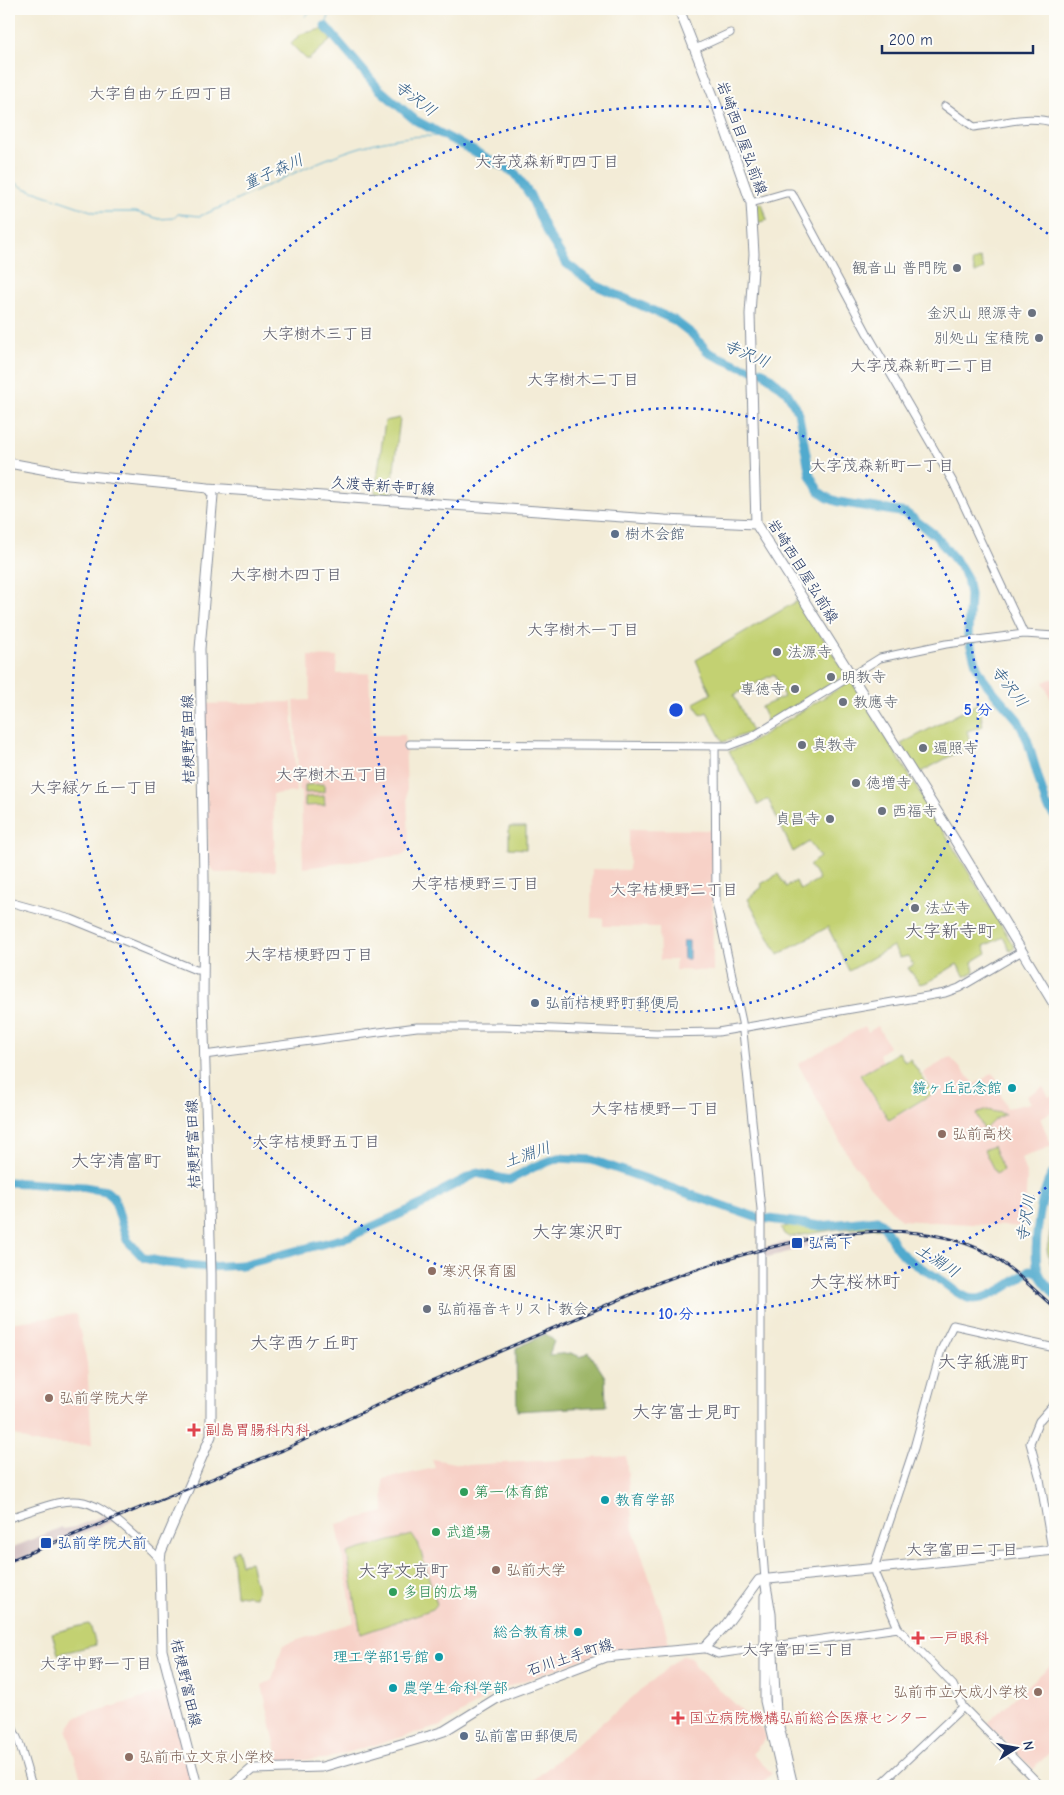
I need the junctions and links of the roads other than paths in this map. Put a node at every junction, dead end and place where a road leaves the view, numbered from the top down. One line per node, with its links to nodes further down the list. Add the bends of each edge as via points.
1 (679, 9): 3 (main road, 岩崎西目屋弘前線)
2 (730, 33): 3 (street)
3 (695, 49): 6 (main road, 岩崎西目屋弘前線)
4 (945, 106): 5 (street, via 974,127 1026,118)
5 (1055, 123)
6 (751, 203): 9 (main road, 岩崎西目屋弘前線, via 754,243 750,314); 10 (street, via 786,193 794,197 867,334 953,482)
7 (9, 463): 8 (main road, 久渡寺新寺町線, via 69,474)
8 (208, 488): 9 (main road, 久渡寺新寺町線); 17 (main road, 桔梗野富田線, via 213,495 200,646)
9 (756, 524): 12 (main road, 岩崎西目屋弘前線)
10 (1024, 634): 11 (street); 12 (street, via 880,658)
11 (1055, 636)
12 (851, 676): 14 (street, via 742,742); 16 (main road, 岩崎西目屋弘前線)
13 (410, 744): 14 (street)
14 (715, 748): 19 (street, via 716,902)
15 (9, 902): 17 (street, via 71,920)
16 (1022, 951): 18 (main road, 岩崎西目屋弘前線); 19 (street, via 951,991)
17 (203, 970): 20 (main road, 桔梗野富田線)
18 (1055, 1006)
19 (743, 1028): 20 (street, via 718,1032 656,1033 442,1025); 27 (street, via 761,1212 761,1528)
20 (204, 1055): 25 (main road, 桔梗野富田線, via 212,1436 161,1552)
21 (1055, 1348): 26 (street, via 953,1326 940,1350 914,1448)
22 (1055, 1403): 24 (street, via 1039,1421 1030,1443)
23 (9, 1518): 25 (street, via 64,1501 94,1504 125,1527)
24 (1054, 1550): 26 (main road)
25 (160, 1561): 34 (main road, 桔梗野富田線, via 162,1650)
26 (874, 1568): 27 (main road); 28 (street)
27 (766, 1580): 29 (main road); 30 (main road, via 759,1580)
28 (898, 1628): 29 (street); 31 (street, via 953,1685)
29 (769, 1646): 30 (street, via 718,1654); 36 (main road, via 765,1701); 37 (main road, via 776,1714)
30 (704, 1648): 35 (main road, 石川土手町線, via 606,1656 499,1697 444,1731 430,1736 322,1766 252,1769)
31 (963, 1707): 38 (street); 39 (street)
32 (9, 1720): 33 (street)
33 (32, 1786)
34 (197, 1786)
35 (232, 1786)
36 (785, 1786)
37 (794, 1786)
38 (879, 1786)
39 (1041, 1786)

